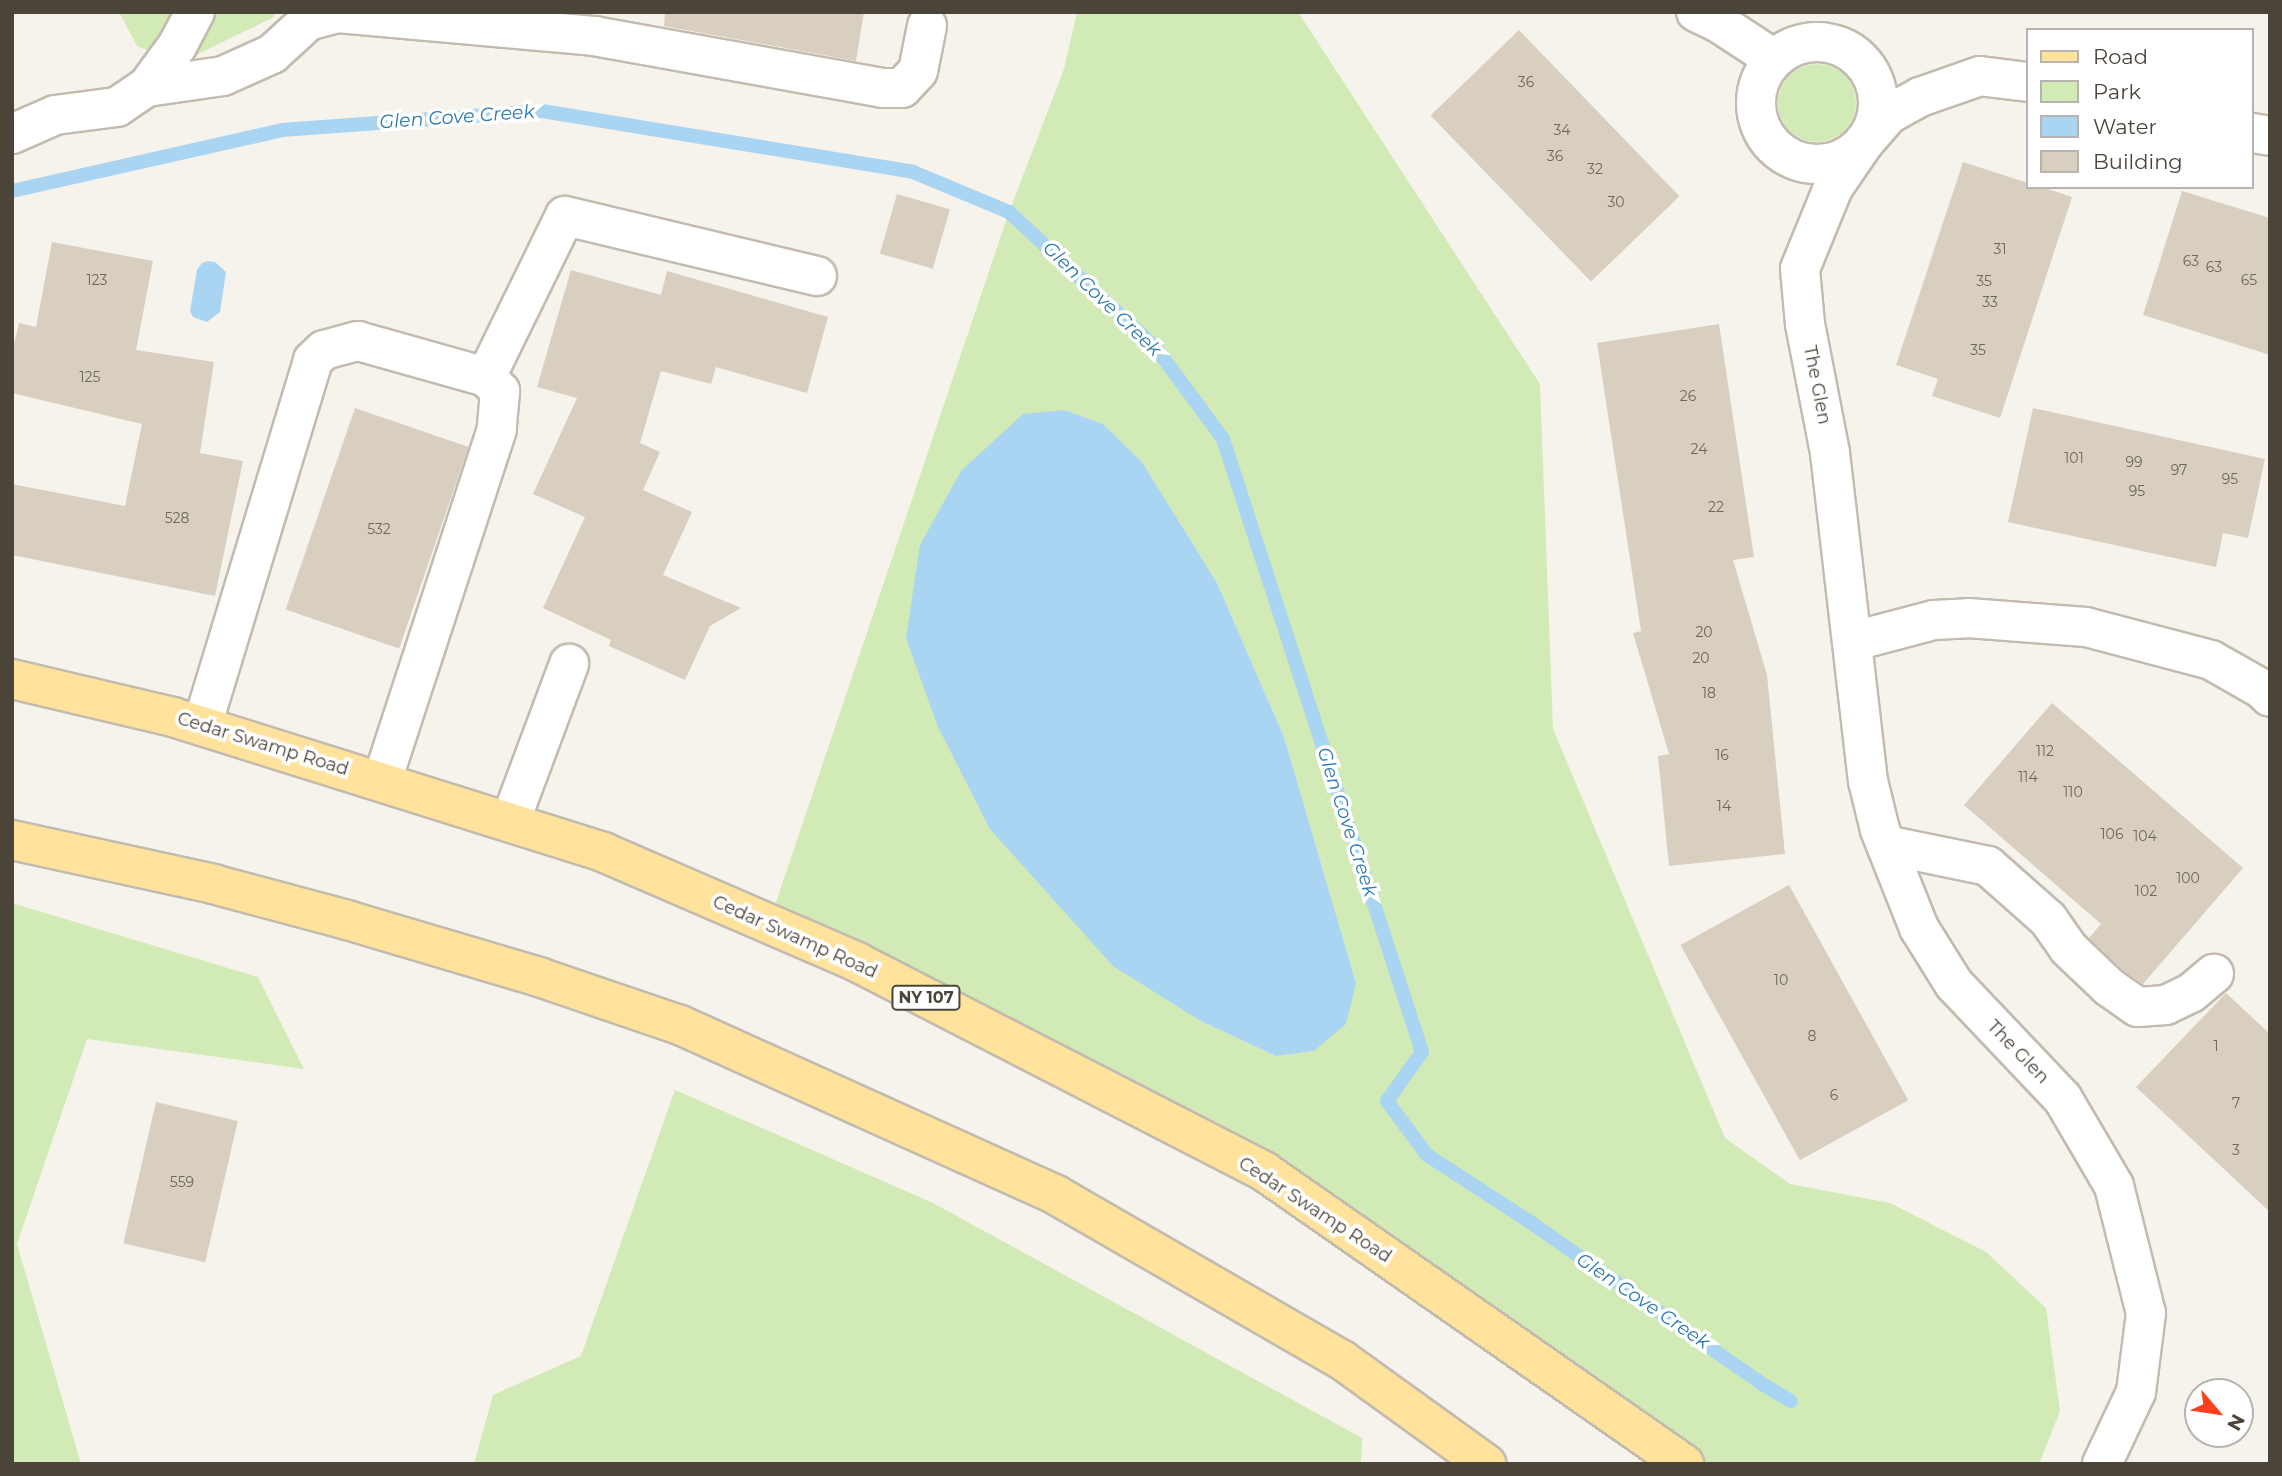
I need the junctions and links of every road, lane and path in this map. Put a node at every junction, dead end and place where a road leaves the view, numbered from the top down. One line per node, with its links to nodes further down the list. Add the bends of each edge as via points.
1 (195, 12): 6 (street)
2 (1696, 12): 4 (street)
3 (927, 26): 6 (street, via 918,71 902,88 594,36 337,13 308,21 272,54 223,76)
4 (1774, 59): 8 (street, The Glen, via 1791,47 1822,42 1852,52 1876,85 1874,126); 8 (street, The Glen, via 1762,75 1756,103 1763,132 1774,148 1791,159 1819,163 1848,156)
5 (2026, 82): 8 (street, The Glen, via 1980,76 1920,97 1888,115)
6 (147, 87): 7 (street, via 117,107 55,115)
7 (12, 134)
8 (1863, 144): 11 (street, The Glen, via 1833,188 1800,269)
9 (817, 276): 10 (street, via 565,216)
10 (486, 377): 15 (street, via 358,341 324,349 313,360); 16 (street, via 500,391 497,429)
11 (1854, 641): 14 (street, via 1934,620 1968,618 2086,627 2211,660); 19 (street, The Glen, via 1868,780)
12 (569, 664): 17 (street)
13 (12, 679): 15 (main road, Cedar Swamp Road / NY 107)
14 (2270, 697)
15 (202, 726): 16 (main road, Cedar Swamp Road / NY 107)
16 (382, 781): 17 (main road, Cedar Swamp Road / NY 107)
17 (510, 822): 22 (main road, Cedar Swamp Road / NY 107, via 603,852 857,962 1265,1172)
18 (12, 840): 21 (main road, via 213,884 347,920 680,1026 1056,1195 1342,1360)
19 (1886, 845): 20 (street, via 1988,866 2048,919 2068,948 2109,987 2138,1007 2166,1005); 23 (street, The Glen, via 1919,928 1954,984 2063,1099 2114,1186 2147,1313 2136,1392)
20 (2214, 974)
21 (1486, 1464)
22 (1684, 1464)
23 (2102, 1464)

